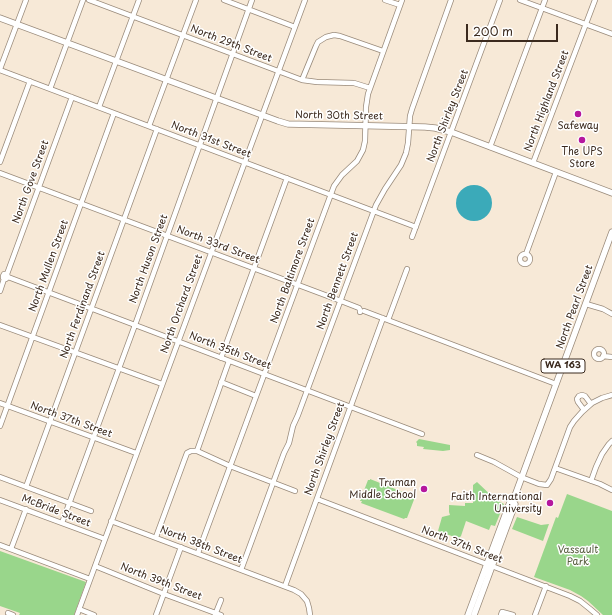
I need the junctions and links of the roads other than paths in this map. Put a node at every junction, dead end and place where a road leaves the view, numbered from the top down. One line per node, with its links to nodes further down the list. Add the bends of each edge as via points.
1 (26, 0): 21 (street)
2 (83, 0): 26 (street)
3 (89, 0): 19 (street, North 29th Street)
4 (140, 0): 19 (street)
5 (196, 0): 25 (street)
6 (224, 0): 17 (street)
7 (252, 0): 17 (street, North Huson Street)
8 (305, 0): 23 (street, North Orchard Street)
9 (385, 0): 16 (street)
10 (402, 0): 16 (street, North Baltimore Street)
11 (451, 0): 44 (street, North Bennett Street, via 412,106)
12 (500, 0): 46 (street, North Shirley Street)
13 (520, 0): 18 (street)
14 (545, 0): 18 (street)
15 (595, 0): 22 (street, North Highland Street)
16 (400, 5): 27 (street, North Baltimore Street)
17 (249, 9): 23 (street); 28 (street, North Huson Street)
18 (542, 9): 22 (street); 48 (street)
19 (133, 16): 25 (street, North 29th Street); 29 (street)
20 (0, 18): 21 (main road, North 30th Street)
21 (17, 24): 26 (main road, North 30th Street); 30 (street)
22 (585, 24): 24 (street); 51 (street, North Highland Street)
23 (295, 27): 31 (street, North Orchard Street)
24 (612, 34)
25 (183, 35): 28 (street, North 29th Street); 32 (street)
26 (67, 43): 29 (main road, North 30th Street); 36 (street)
27 (383, 51): 33 (street, via 340,36 326,37 318,42); 35 (street, North Baltimore Street)
28 (233, 54): 31 (street, North 29th Street); 38 (street, North Huson Street)
29 (116, 61): 32 (main road, North 30th Street); 39 (street)
30 (0, 69): 34 (street, North 31st Street)
31 (278, 71): 33 (street, North 29th Street); 41 (street, North Orchard Street)
32 (166, 79): 38 (main road, North 30th Street); 42 (street)
33 (302, 80): 35 (street, North 29th Street, via 354,83)
34 (30, 81): 36 (street, North 31st Street); 49 (street)
35 (370, 88): 43 (street, North Baltimore Street, via 366,103)
36 (50, 89): 37 (street, North 31st Street)
37 (72, 97): 39 (street, North 31st Street); 55 (street, North Gove Street)
38 (217, 98): 41 (main road, North 30th Street); 47 (street, North Huson Street)
39 (99, 107): 40 (street, North 31st Street)
40 (114, 113): 42 (street, North 31st Street); 58 (street, North Mullen Street)
41 (262, 116): 43 (main road, North 30th Street, via 288,124); 50 (street, North Orchard Street)
42 (149, 126): 45 (street, North 31st Street)
43 (365, 126): 44 (main road, North 30th Street); 57 (street, North Baltimore Street, via 362,153 337,180)
44 (410, 126): 46 (main road, North 30th Street, via 431,127); 59 (street, North Bennett Street, via 404,159)
45 (157, 129): 47 (street, North 31st Street); 60 (street, North Ferdinand Street)
46 (451, 132): 48 (main road, North 30th Street); 61 (street, North Shirley Street)
47 (200, 145): 50 (street, North 31st Street); 63 (street, North Huson Street)
48 (490, 147): 51 (main road, North 30th Street)
49 (0, 162)
50 (245, 162): 54 (street, North 31st Street); 65 (street, North Orchard Street)
51 (533, 163): 52 (main road, North 30th Street)
52 (556, 172): 56 (main road, North 30th Street); 66 (street)
53 (0, 173): 55 (street, North 33rd Street)
54 (287, 178): 57 (street, North 31st Street); 67 (street)
55 (38, 187): 58 (street, North 33rd Street); 69 (street, North Gove Street)
56 (612, 193)
57 (330, 194): 59 (street, North 31st Street); 70 (street, North Baltimore Street)
58 (82, 203): 60 (street, North 33rd Street); 72 (street, North Mullen Street)
59 (374, 210): 61 (street, North 31st Street); 73 (street, North Bennett Street)
60 (124, 220): 63 (street, North 33rd Street); 75 (street, North Ferdinand Street)
61 (416, 227): 64 (street, North Shirley Street)
62 (612, 232): 74 (main road, North Pearl Street / WA 163)
63 (167, 235): 65 (street, North 33rd Street); 80 (street, North Huson Street)
64 (412, 237)
65 (211, 252): 67 (street, North 33rd Street); 82 (street, North Orchard Street)
66 (526, 254)
67 (254, 268): 70 (street, North 33rd Street); 86 (street)
68 (406, 269): 78 (street)
69 (4, 276): 71 (street, North Gove Street); 72 (street, North 35th Street)
70 (297, 285): 73 (street, North 33rd Street); 89 (street, North Baltimore Street)
71 (0, 291)
72 (49, 293): 75 (street, North 35th Street); 81 (street, North Mullen Street)
73 (340, 301): 77 (street, North 33rd Street); 93 (street, North Bennett Street)
74 (586, 304): 76 (street); 92 (main road, North Pearl Street / WA 163)
75 (91, 309): 80 (street, North 35th Street); 83 (street, North Ferdinand Street)
76 (611, 312)
77 (383, 318): 78 (street, North 33rd Street); 99 (street, North Shirley Street)
78 (388, 320): 92 (street, North 33rd Street)
79 (0, 325): 81 (street)
80 (135, 325): 82 (street, North 35th Street); 88 (street, North Huson Street)
81 (32, 337): 83 (street); 98 (street, North Mullen Street)
82 (178, 341): 86 (street, North 35th Street); 91 (street, North Orchard Street)
83 (75, 352): 88 (street); 101 (street, North Ferdinand Street)
84 (603, 356): 85 (street)
85 (612, 357)
86 (221, 358): 87 (street, North 35th Street)
87 (229, 361): 89 (street, North 35th Street); 90 (street)
88 (119, 368): 91 (street); 104 (street, North Huson Street)
89 (265, 374): 93 (street, North 35th Street); 95 (street, North Baltimore Street)
90 (221, 382): 95 (street); 106 (street)
91 (162, 384): 107 (street, North Orchard Street)
92 (556, 384): 111 (main road, North Pearl Street / WA 163)
93 (307, 391): 99 (street, North 35th Street); 114 (street, North Bennett Street)
94 (612, 395): 97 (street)
95 (256, 396): 109 (street, North Baltimore Street)
96 (0, 403): 98 (street, North 37th Street)
97 (591, 404): 100 (street); 100 (street, via 585,396 579,396 578,402)
98 (8, 405): 101 (street, North 37th Street); 102 (street, North Mullen Street)
99 (350, 407): 103 (street, North 35th Street); 118 (street, North Shirley Street)
100 (584, 410): 110 (street, via 570,427)
101 (50, 421): 104 (street, North 37th Street); 115 (street, North Ferdinand Street)
102 (0, 426)
103 (422, 434)
104 (93, 437): 107 (street, North 37th Street); 120 (street, North Huson Street)
105 (612, 441): 113 (street, via 602,454)
106 (197, 451): 109 (street); 125 (street, via 190,451 186,456)
107 (136, 453): 123 (street, North Orchard Street)
108 (477, 455): 111 (street)
109 (230, 466): 114 (street); 130 (street, North Baltimore Street)
110 (556, 468): 111 (street, via 549,484 542,485); 113 (street)
111 (521, 477): 131 (main road, North Pearl Street / WA 163, via 513,501 510,502)
112 (0, 478): 115 (street)
113 (591, 480): 116 (street)
114 (273, 482): 117 (street); 133 (street, North Bennett Street)
115 (26, 487): 120 (street)
116 (612, 490)
117 (295, 491)
118 (317, 499): 131 (street, North 37th Street); 135 (street, North Shirley Street)
119 (0, 500): 121 (street, McBride Street)
120 (69, 504): 122 (street); 124 (street, North Huson Street)
121 (26, 509): 124 (street, McBride Street); 129 (street)
122 (90, 511)
123 (112, 521): 125 (street, North 38th Street); 126 (street, North Orchard Street)
124 (62, 523): 126 (street, McBride Street)
125 (156, 537): 128 (street, North 38th Street)
126 (105, 539): 132 (street, North Orchard Street)
127 (0, 546): 129 (street)
128 (181, 547): 130 (street, North 38th Street); 137 (street)
129 (11, 550): 134 (street)
130 (198, 553): 133 (street, North 38th Street)
131 (490, 565): 136 (street, North 37th Street); 148 (main road, North Pearl Street / WA 163); 149 (main road, North Pearl Street / WA 163)
132 (95, 566): 134 (street, North Orchard Street); 137 (street, North 39th Street)
133 (241, 570): 135 (street, North 38th Street)
134 (90, 579): 139 (street, North Orchard Street)
135 (285, 586): 147 (street, North 38th Street, via 304,598)
136 (546, 586): 151 (street); 152 (street, North 37th Street, via 580,601)
137 (164, 594): 141 (street, North 39th Street); 146 (street)
138 (221, 600): 141 (street)
139 (79, 609): 144 (street, North Orchard Street); 145 (street)
140 (8, 613): 143 (street)
141 (217, 614)
142 (501, 614): 150 (street, via 506,612)
143 (13, 615)
144 (77, 615)
145 (94, 615)
146 (156, 615)
147 (310, 615)
148 (468, 615)
149 (474, 615)
150 (513, 615)
151 (536, 615)
152 (597, 615)

